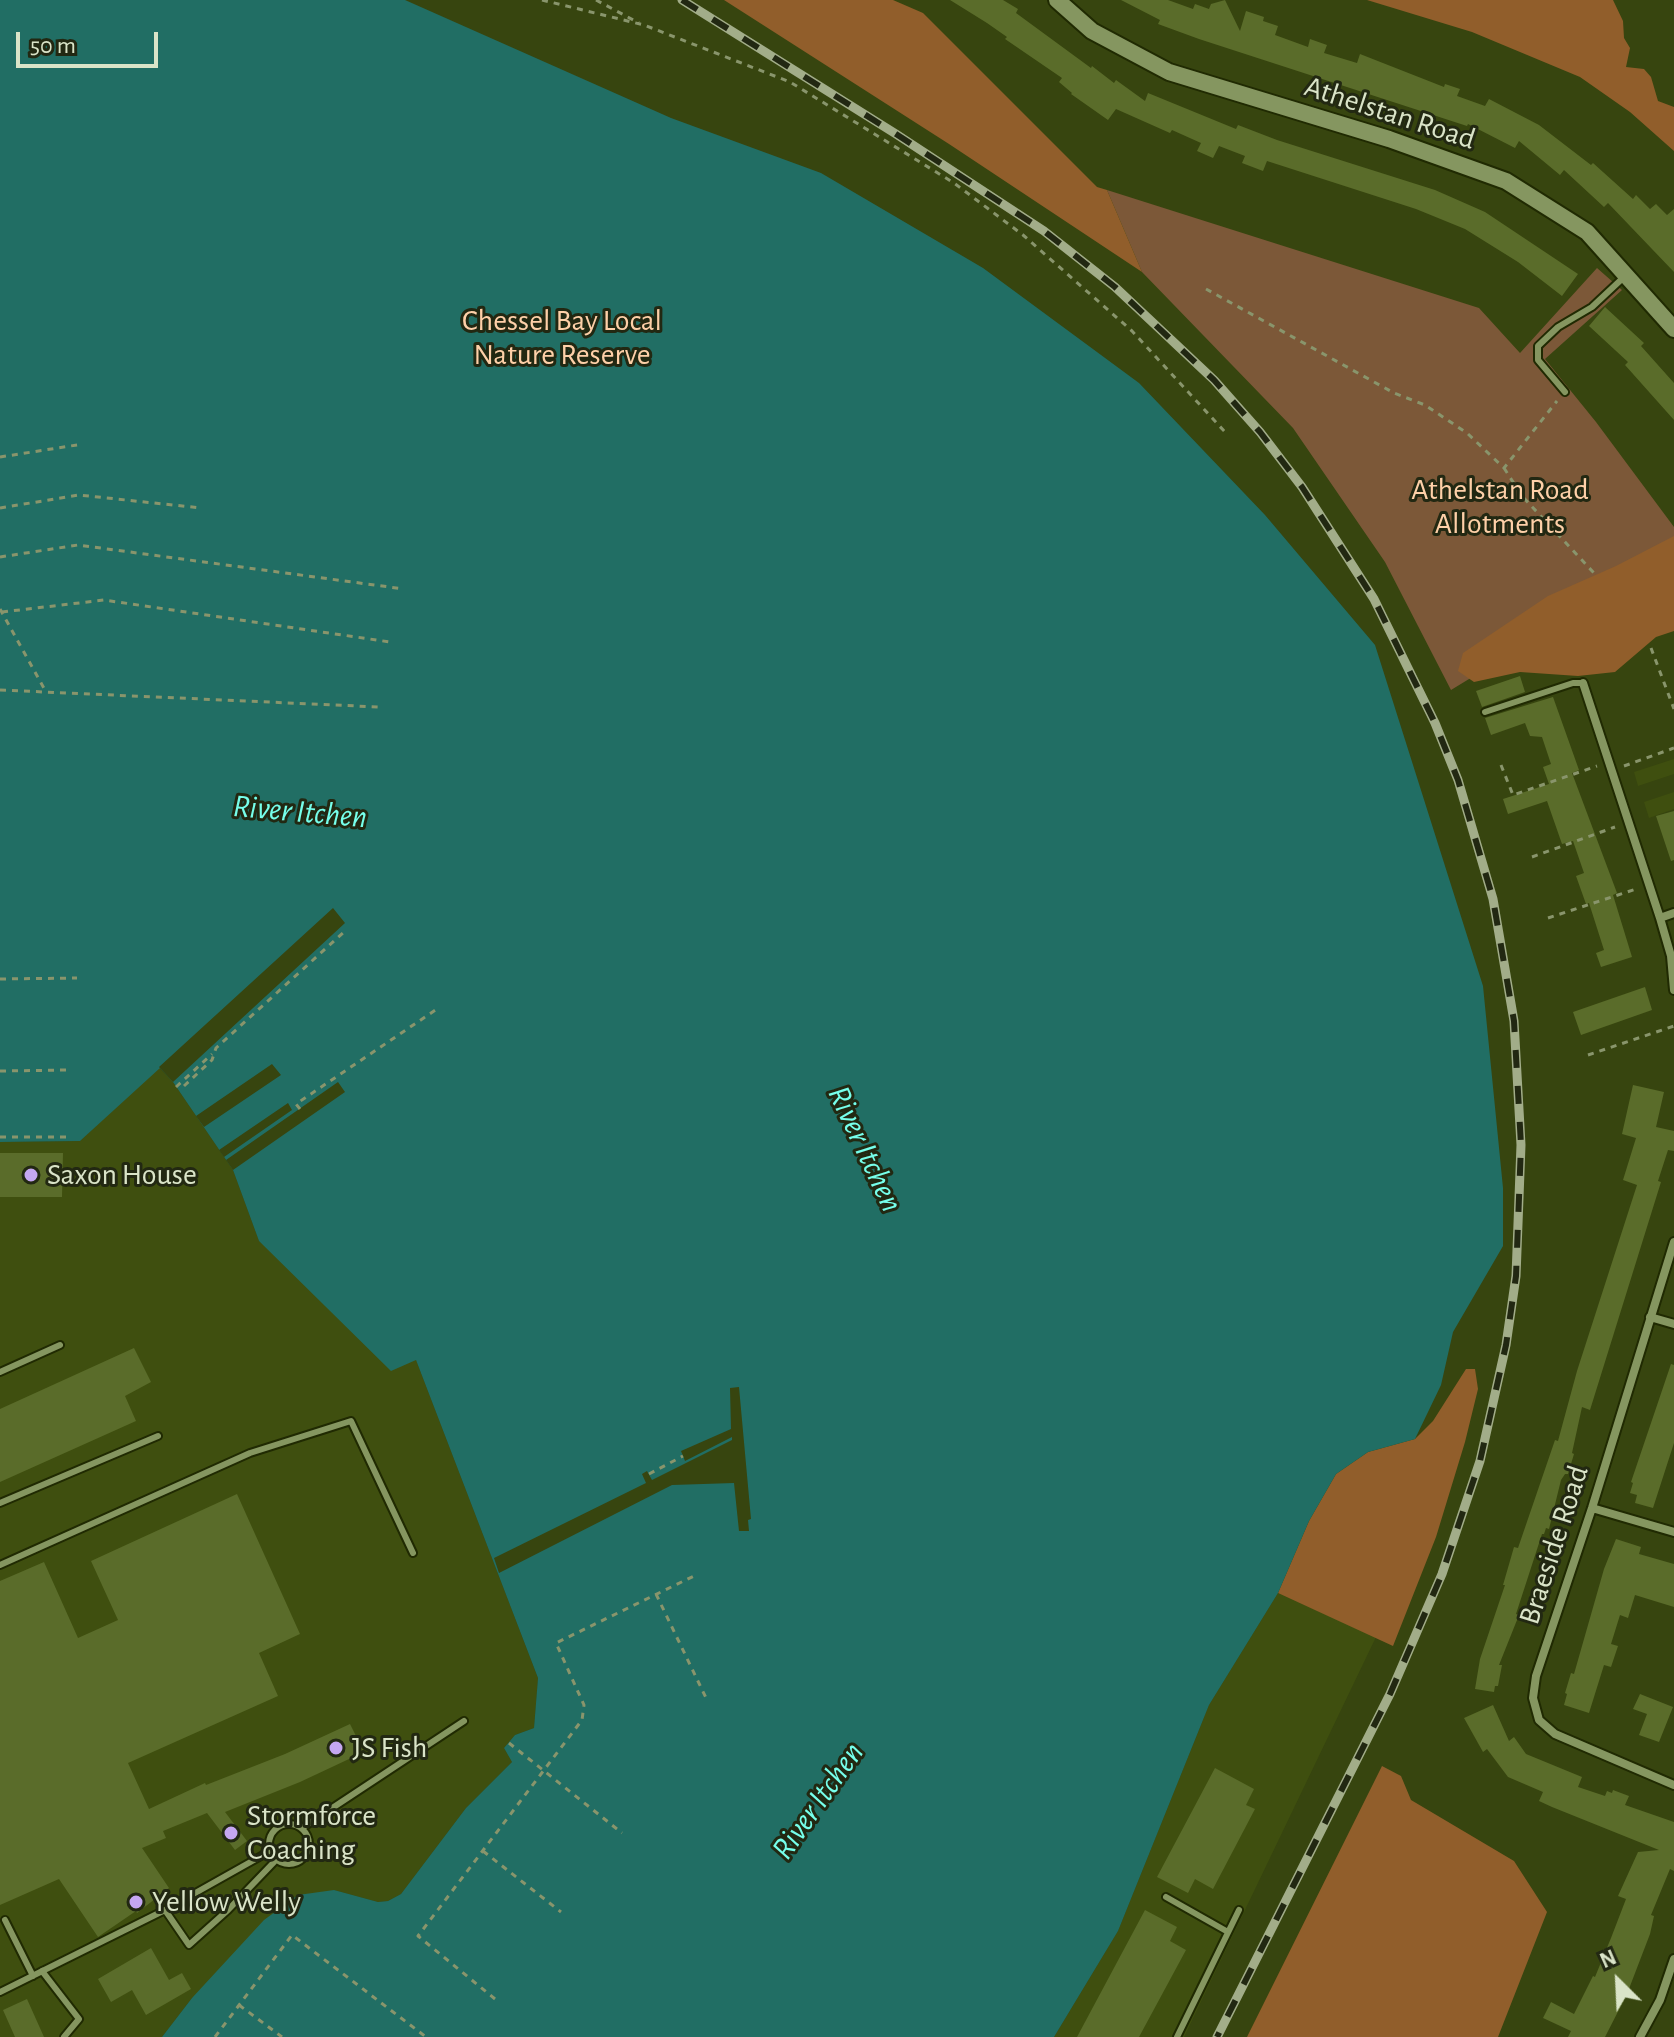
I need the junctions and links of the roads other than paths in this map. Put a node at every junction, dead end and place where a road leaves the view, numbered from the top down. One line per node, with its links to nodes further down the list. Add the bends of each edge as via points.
1 (1057, 0): 2 (street, Athelstan Road, via 1092,31 1169,72 1506,181 1587,232)
2 (1627, 274): 3 (street, Athelstan Road); 4 (lane, via 1538,346 1538,360)
3 (1674, 329)
4 (1565, 392)
5 (1583, 683): 6 (lane); 8 (street)
6 (1485, 712)
7 (1674, 913): 8 (street)
8 (1660, 918): 9 (street)
9 (1674, 990)
10 (1674, 1242): 11 (street, Braeside Road)
11 (1650, 1317): 12 (street); 17 (street, Braeside Road)
12 (1674, 1324)
13 (60, 1345): 14 (lane)
14 (0, 1372)
15 (158, 1436): 16 (lane)
16 (0, 1503)
17 (1592, 1508): 18 (street); 22 (street, Braeside Road, via 1536,1676 1533,1698 1539,1720 1555,1734)
18 (1674, 1532)
19 (413, 1553): 20 (lane, via 351,1421 250,1453)
20 (0, 1565)
21 (464, 1721): 23 (lane)
22 (1674, 1785)
23 (302, 1828): 24 (lane, via 278,1827 270,1838); 25 (lane, via 310,1842 306,1857 292,1865)
24 (270, 1851): 25 (lane); 27 (lane)
25 (276, 1860): 27 (lane, via 189,1945)
26 (1166, 1897): 30 (lane)
27 (165, 1910): 32 (lane)
28 (1239, 1910): 30 (lane)
29 (5, 1920): 33 (lane)
30 (1228, 1932): 36 (lane)
31 (1674, 1959): 37 (street)
32 (42, 1971): 33 (lane); 35 (lane, via 79,2019)
33 (33, 1976): 34 (lane)
34 (0, 1992)
35 (64, 2037)
36 (1177, 2037)
37 (1640, 2037)

